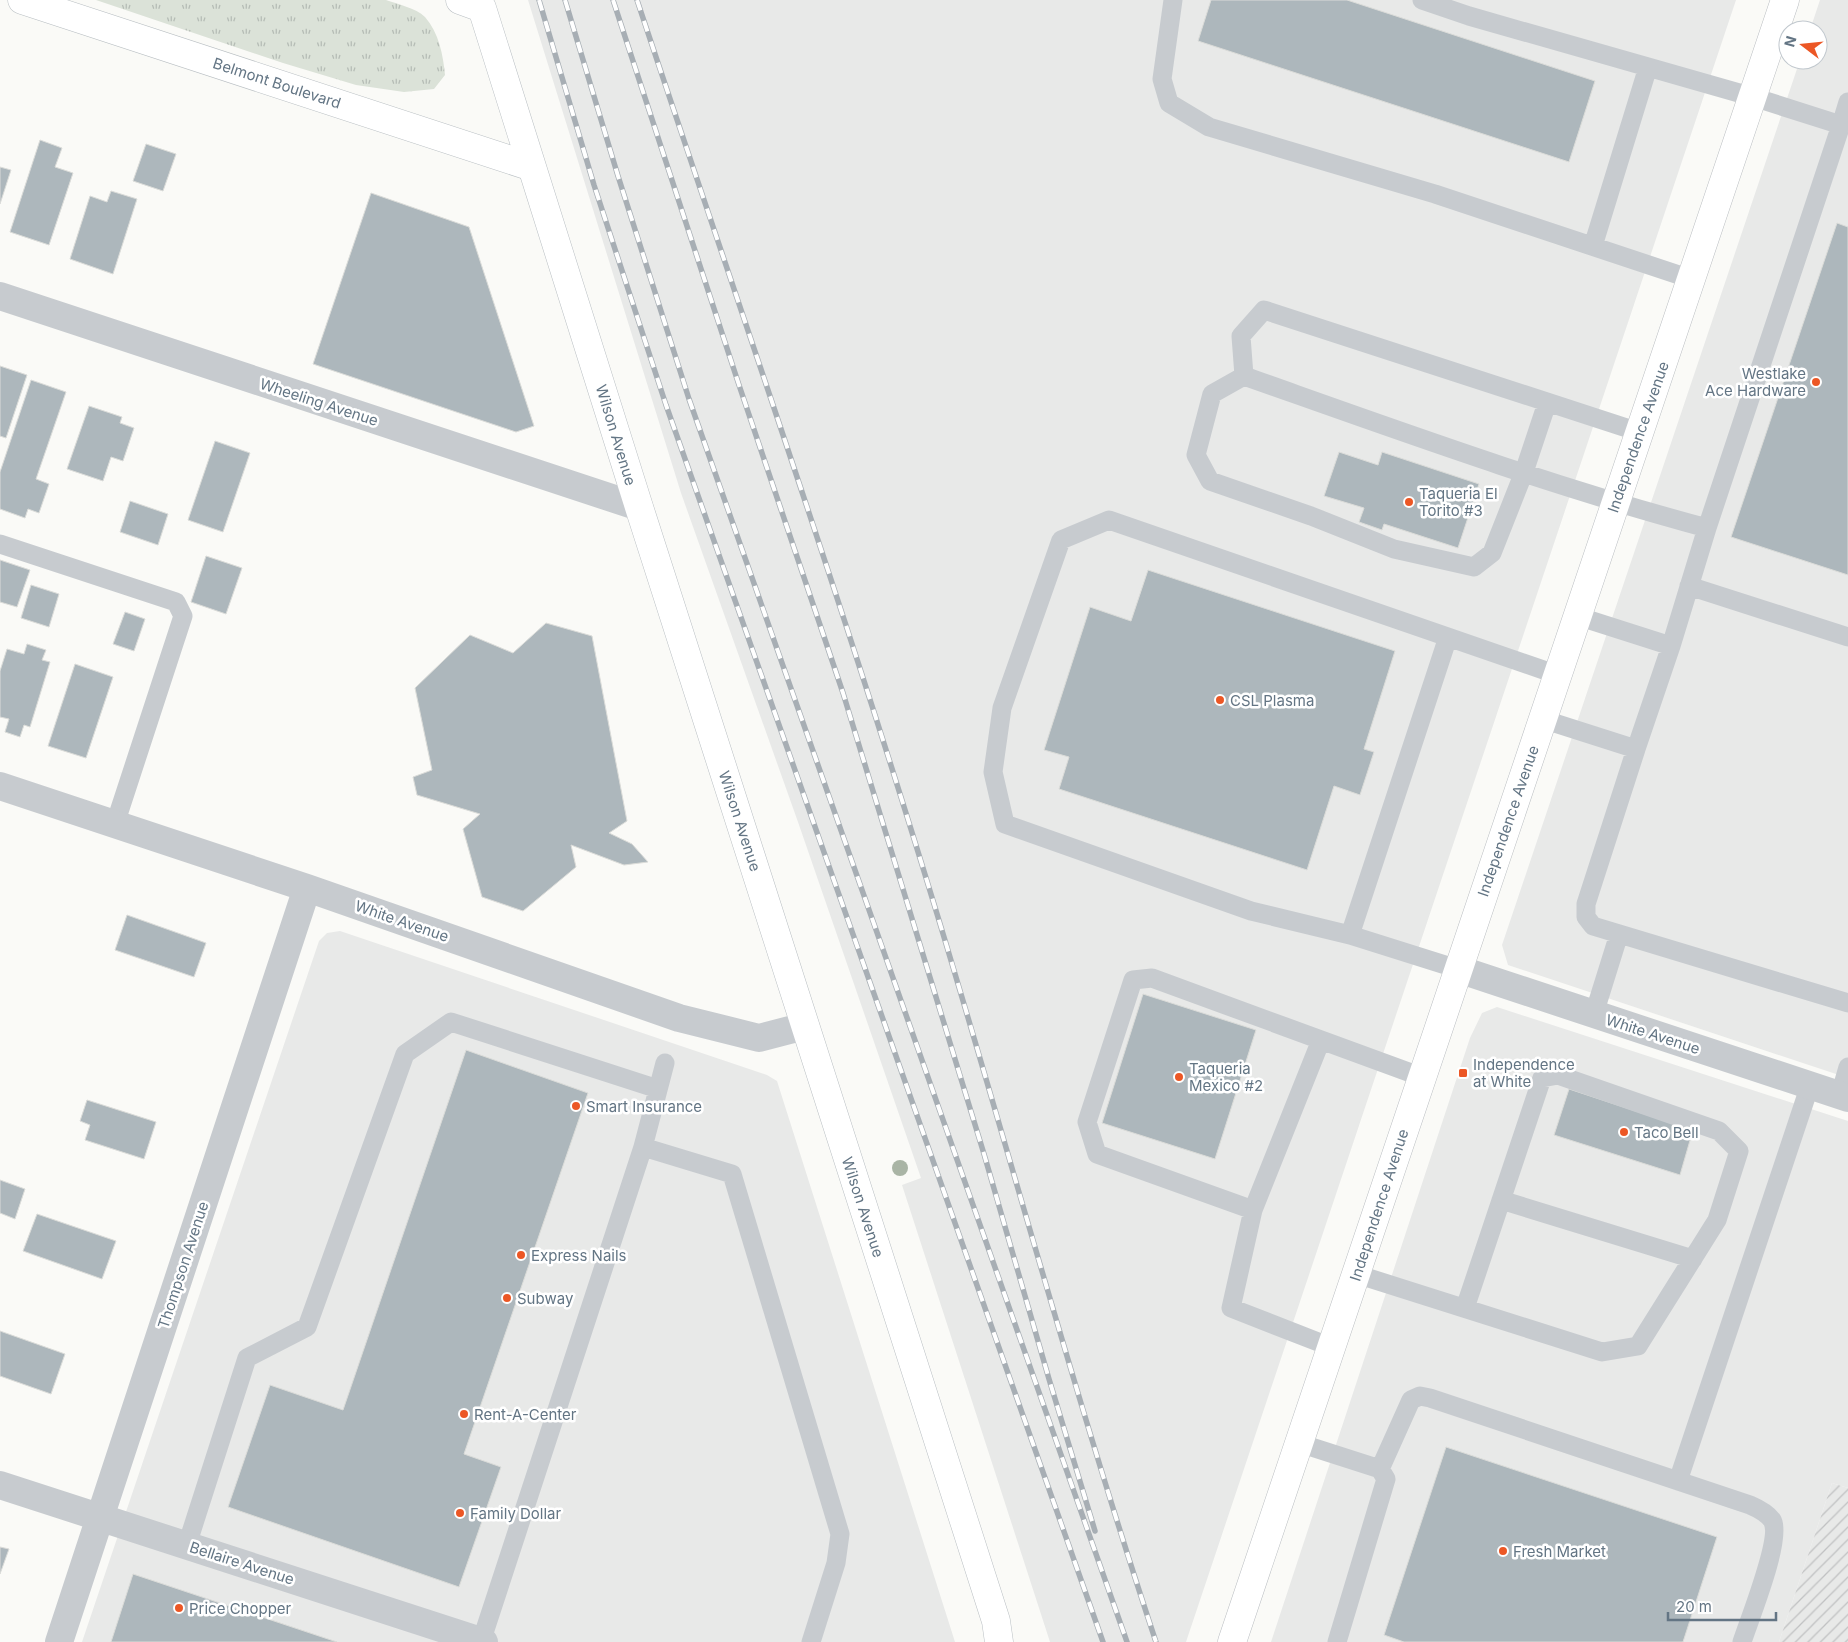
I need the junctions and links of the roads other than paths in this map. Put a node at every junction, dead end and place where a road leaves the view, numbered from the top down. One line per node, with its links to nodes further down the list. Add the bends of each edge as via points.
1 (22, 0): 10 (main road, Belmont Boulevard)
2 (1173, 0): 11 (lane, via 1162,79 1169,103 1209,127 1435,194)
3 (1422, 0): 6 (lane)
4 (1785, 0): 7 (main road, Independence Avenue)
5 (474, 3): 10 (main road, Wilson Avenue)
6 (1648, 66): 7 (lane); 11 (lane)
7 (1752, 96): 9 (lane); 12 (main road, Independence Avenue)
8 (1848, 102): 9 (lane)
9 (1841, 125): 20 (lane)
10 (532, 167): 19 (main road, Wilson Avenue)
11 (1593, 246): 12 (lane)
12 (1691, 279): 16 (main road, Independence Avenue)
13 (0, 296): 19 (street, Wheeling Avenue)
14 (1244, 376): 15 (lane, via 1241,336 1264,310); 17 (lane); 17 (lane, via 1212,394 1196,456 1210,481 1394,549 1474,567 1492,553)
15 (1547, 403): 16 (lane); 17 (lane)
16 (1639, 432): 18 (main road, Independence Avenue)
17 (1524, 472): 18 (lane)
18 (1616, 503): 20 (lane); 23 (main road, Independence Avenue)
19 (639, 507): 38 (main road, Wilson Avenue)
20 (1707, 528): 22 (lane)
21 (0, 544): 31 (lane, via 176,602 183,616)
22 (1689, 586): 25 (lane); 26 (lane)
23 (1578, 616): 26 (lane); 27 (main road, Independence Avenue)
24 (1448, 637): 27 (lane); 34 (lane); 34 (lane, via 1109,520 1061,540 1002,708 993,772 1005,824 1251,911)
25 (1848, 637)
26 (1671, 646): 29 (lane)
27 (1558, 675): 28 (main road, Independence Avenue)
28 (1542, 719): 29 (lane); 35 (main road, Independence Avenue)
29 (1636, 749): 33 (lane, via 1586,904 1586,917 1593,926)
30 (0, 786): 31 (street, White Avenue)
31 (115, 824): 32 (street, White Avenue)
32 (307, 888): 38 (street, White Avenue, via 679,1018 759,1038); 57 (street, Thompson Avenue)
33 (1619, 934): 36 (lane); 37 (lane)
34 (1350, 935): 35 (lane)
35 (1458, 969): 37 (street, White Avenue); 42 (main road, Independence Avenue)
36 (1848, 1003)
37 (1594, 1014): 43 (street, White Avenue)
38 (805, 1026): 62 (main road, Wilson Avenue, via 996,1621)
39 (1321, 1040): 42 (lane); 48 (lane); 48 (lane, via 1152,978 1133,980 1087,1122 1097,1154)
40 (665, 1063): 44 (lane)
41 (1848, 1068): 45 (lane)
42 (1422, 1077): 50 (main road, Independence Avenue)
43 (1810, 1086): 45 (street, White Avenue); 55 (lane)
44 (658, 1089): 46 (lane); 58 (lane, via 451,1022 405,1054 306,1328 247,1358)
45 (1844, 1096)
46 (643, 1148): 60 (lane); 61 (lane, via 732,1174 840,1534 836,1563)
47 (1501, 1200): 49 (lane); 49 (lane, via 1542,1078 1558,1074 1719,1131 1739,1152 1717,1220); 51 (lane)
48 (1253, 1210): 52 (lane, via 1231,1308)
49 (1693, 1259): 51 (lane, via 1638,1346 1602,1352)
50 (1356, 1274): 51 (lane); 52 (main road, Independence Avenue)
51 (1466, 1308)
52 (1331, 1347): 53 (main road, Independence Avenue)
53 (1299, 1444): 54 (lane); 63 (main road, Independence Avenue)
54 (1380, 1469): 55 (lane, via 1411,1400 1420,1396); 64 (lane, via 1386,1479)
55 (1678, 1481): 65 (lane, via 1750,1504 1772,1521 1775,1532 1773,1548)
56 (0, 1485): 57 (street, Bellaire Avenue)
57 (100, 1518): 58 (street, Bellaire Avenue); 59 (street, Thompson Avenue)
58 (187, 1545): 60 (street, Bellaire Avenue)
59 (59, 1642)
60 (482, 1642)
61 (810, 1642)
62 (999, 1642)
63 (1232, 1642)
64 (1337, 1642)
65 (1742, 1642)

